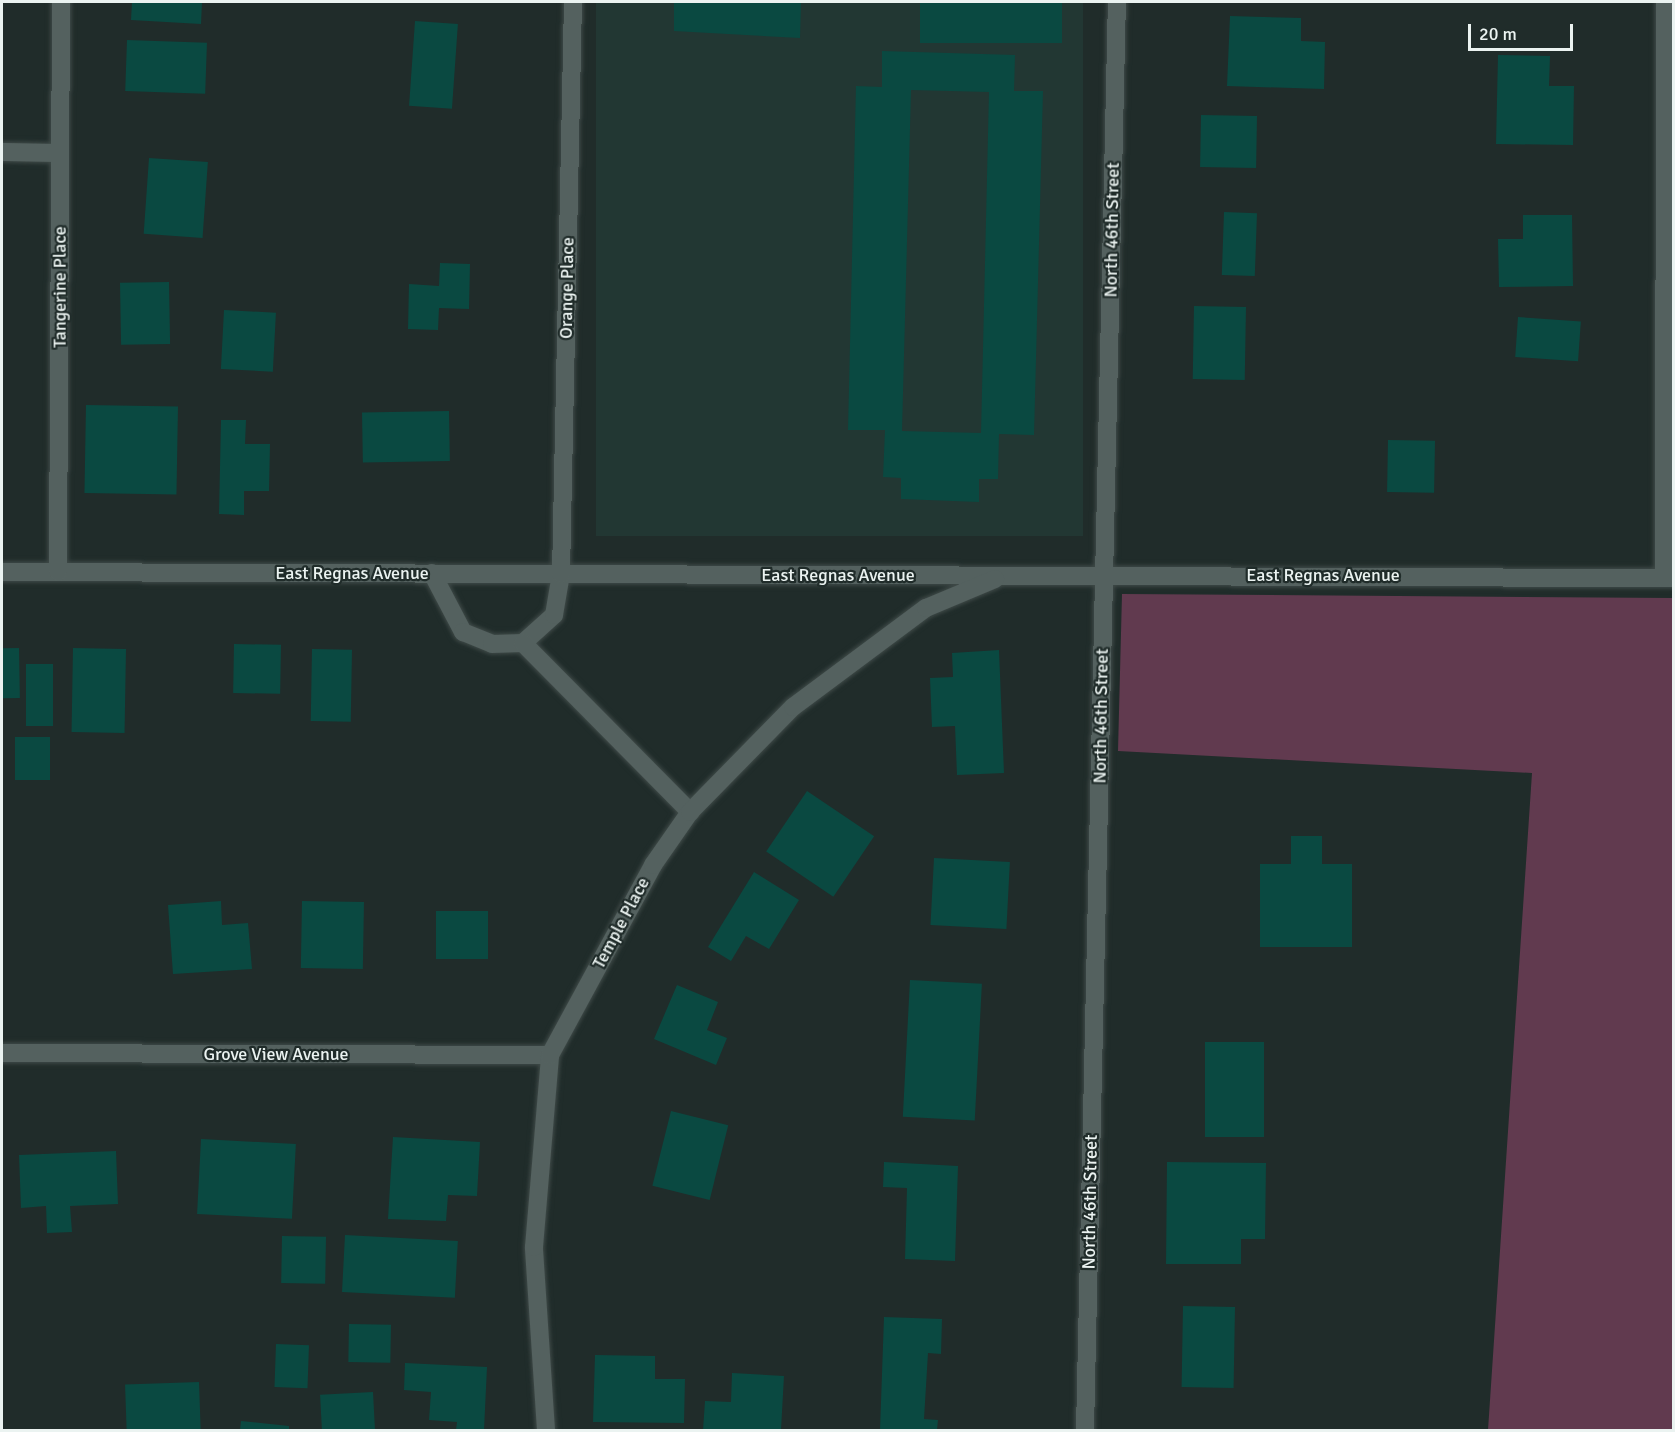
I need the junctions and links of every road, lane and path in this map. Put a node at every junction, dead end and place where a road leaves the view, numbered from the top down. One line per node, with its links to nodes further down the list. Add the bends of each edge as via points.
1 (62, 2): 6 (street, Tangerine Place)
2 (573, 2): 10 (street, Orange Place)
3 (1117, 2): 11 (street, North 46th Street)
4 (1665, 2): 13 (street)
5 (2, 152): 6 (street)
6 (60, 153): 8 (street, Tangerine Place)
7 (2, 572): 8 (street, East Regnas Avenue)
8 (58, 572): 9 (street, East Regnas Avenue)
9 (432, 573): 10 (street, East Regnas Avenue); 14 (street, via 463,632 492,644)
10 (561, 574): 12 (street, East Regnas Avenue); 14 (street, Orange Place, via 554,615)
11 (1104, 574): 12 (street, East Regnas Avenue); 13 (street, East Regnas Avenue); 19 (street, North 46th Street)
12 (1002, 576): 15 (street, Temple Place, via 926,609 793,707)
13 (1669, 578)
14 (523, 643): 15 (street)
15 (690, 812): 17 (street, Temple Place, via 653,865)
16 (2, 1053): 17 (street, Grove View Avenue)
17 (550, 1055): 18 (street, Temple Place, via 534,1247)
18 (546, 1431)
19 (1085, 1431)

